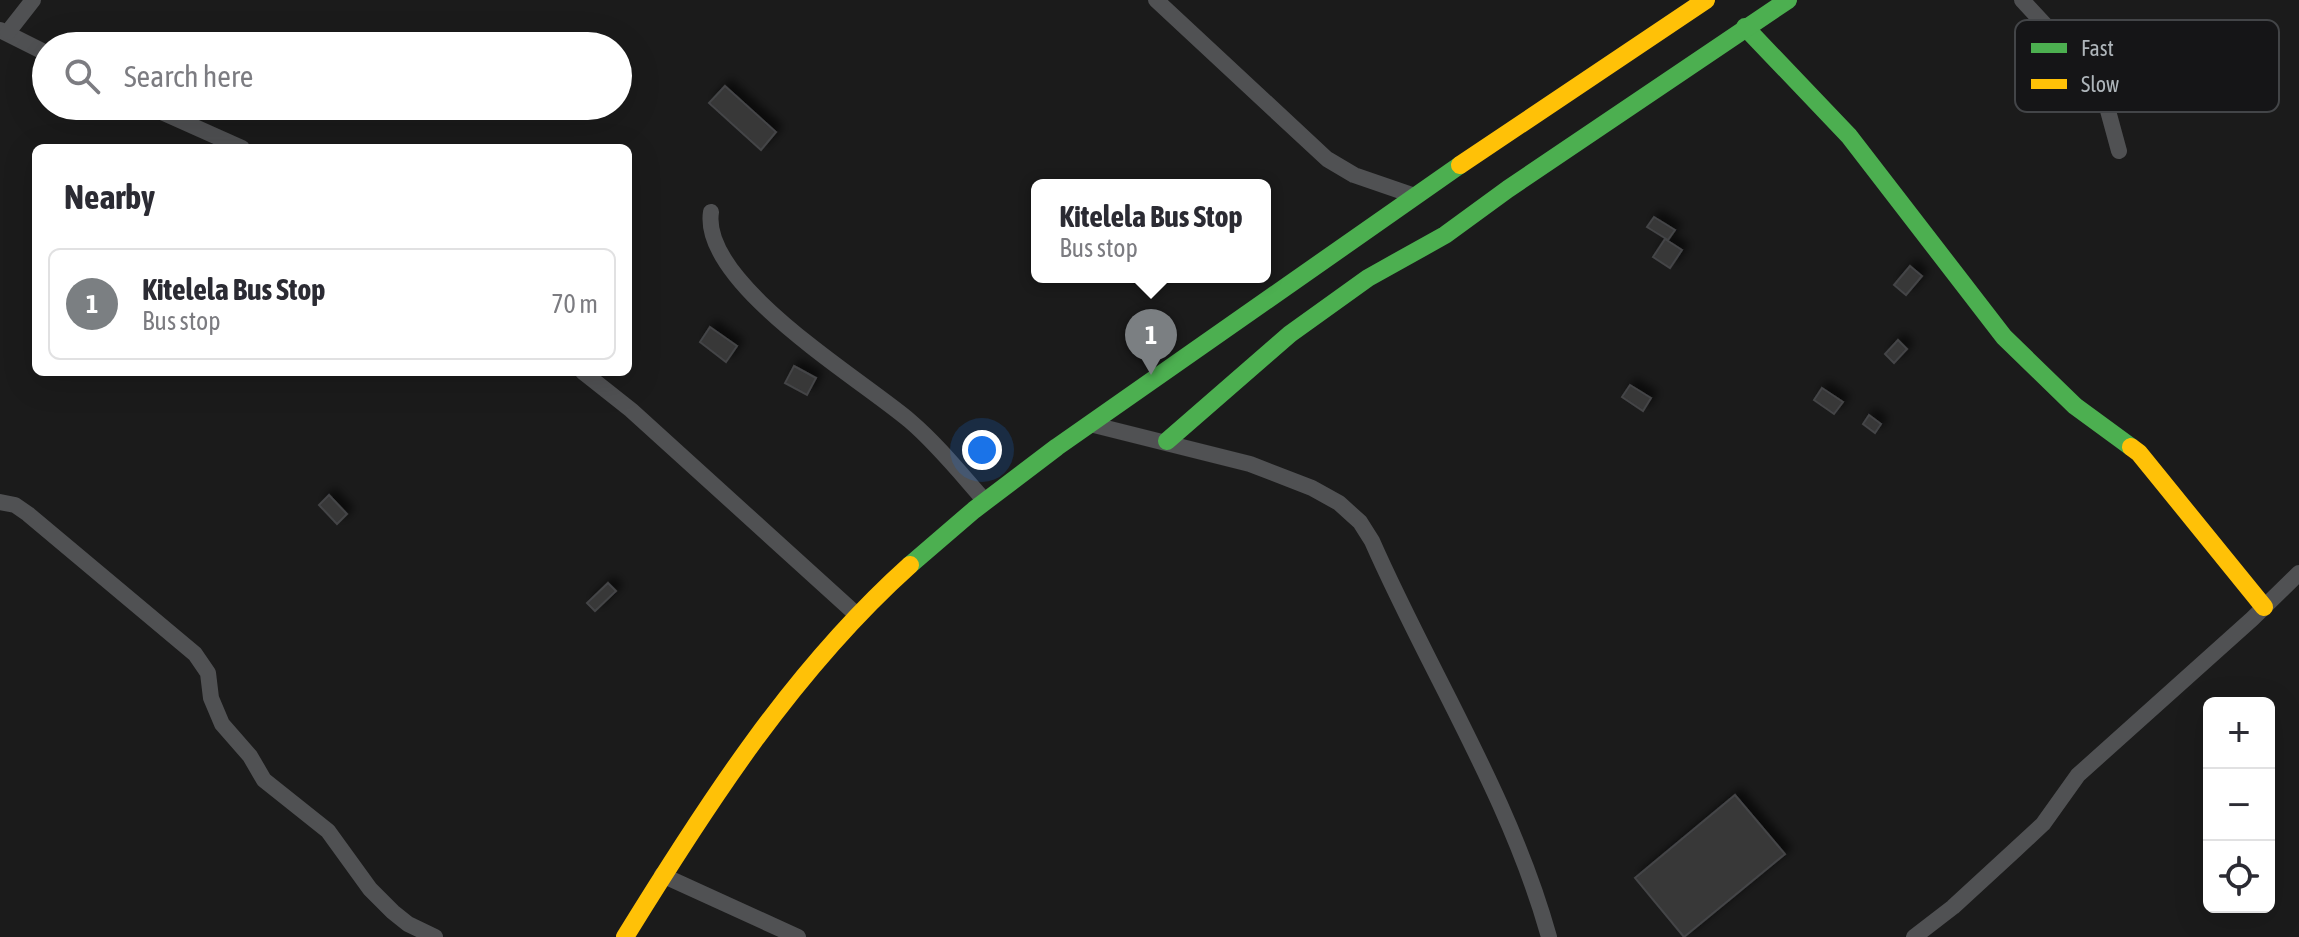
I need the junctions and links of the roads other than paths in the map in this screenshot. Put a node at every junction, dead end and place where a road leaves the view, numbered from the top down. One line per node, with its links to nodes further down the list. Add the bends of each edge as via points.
1 (33, 0): 8 (street)
2 (1156, 0): 14 (street, via 1327,159 1354,175)
3 (1706, 0): 14 (main road)
4 (1788, 0): 7 (main road)
5 (2022, 0): 6 (street)
6 (2040, 20)
7 (1745, 27): 18 (main road, via 1445,235 1368,278 1290,334); 22 (main road, via 1849,136 2004,337 2075,406 2139,453)
8 (4, 31): 9 (street)
9 (32, 46)
10 (2108, 112): 13 (street)
11 (179, 120): 12 (street)
12 (233, 144)
13 (2119, 151)
14 (1415, 196): 17 (main road)
15 (711, 212): 19 (street, via 714,240 738,279 787,326 914,424)
16 (588, 376): 23 (street)
17 (1090, 424): 18 (street); 19 (main road)
18 (1167, 441): 28 (street, via 1312,488 1360,522 1528,866)
19 (985, 501): 23 (main road)
20 (0, 502): 25 (street, via 28,514 195,654 208,673 222,724 264,780 328,831 383,903)
21 (2299, 573): 22 (street)
22 (2264, 607): 29 (street, via 2078,775 2025,841)
23 (857, 615): 24 (main road, via 758,735)
24 (662, 875): 26 (main road); 27 (street)
25 (435, 937)
26 (625, 937)
27 (798, 937)
28 (1549, 937)
29 (1914, 937)

